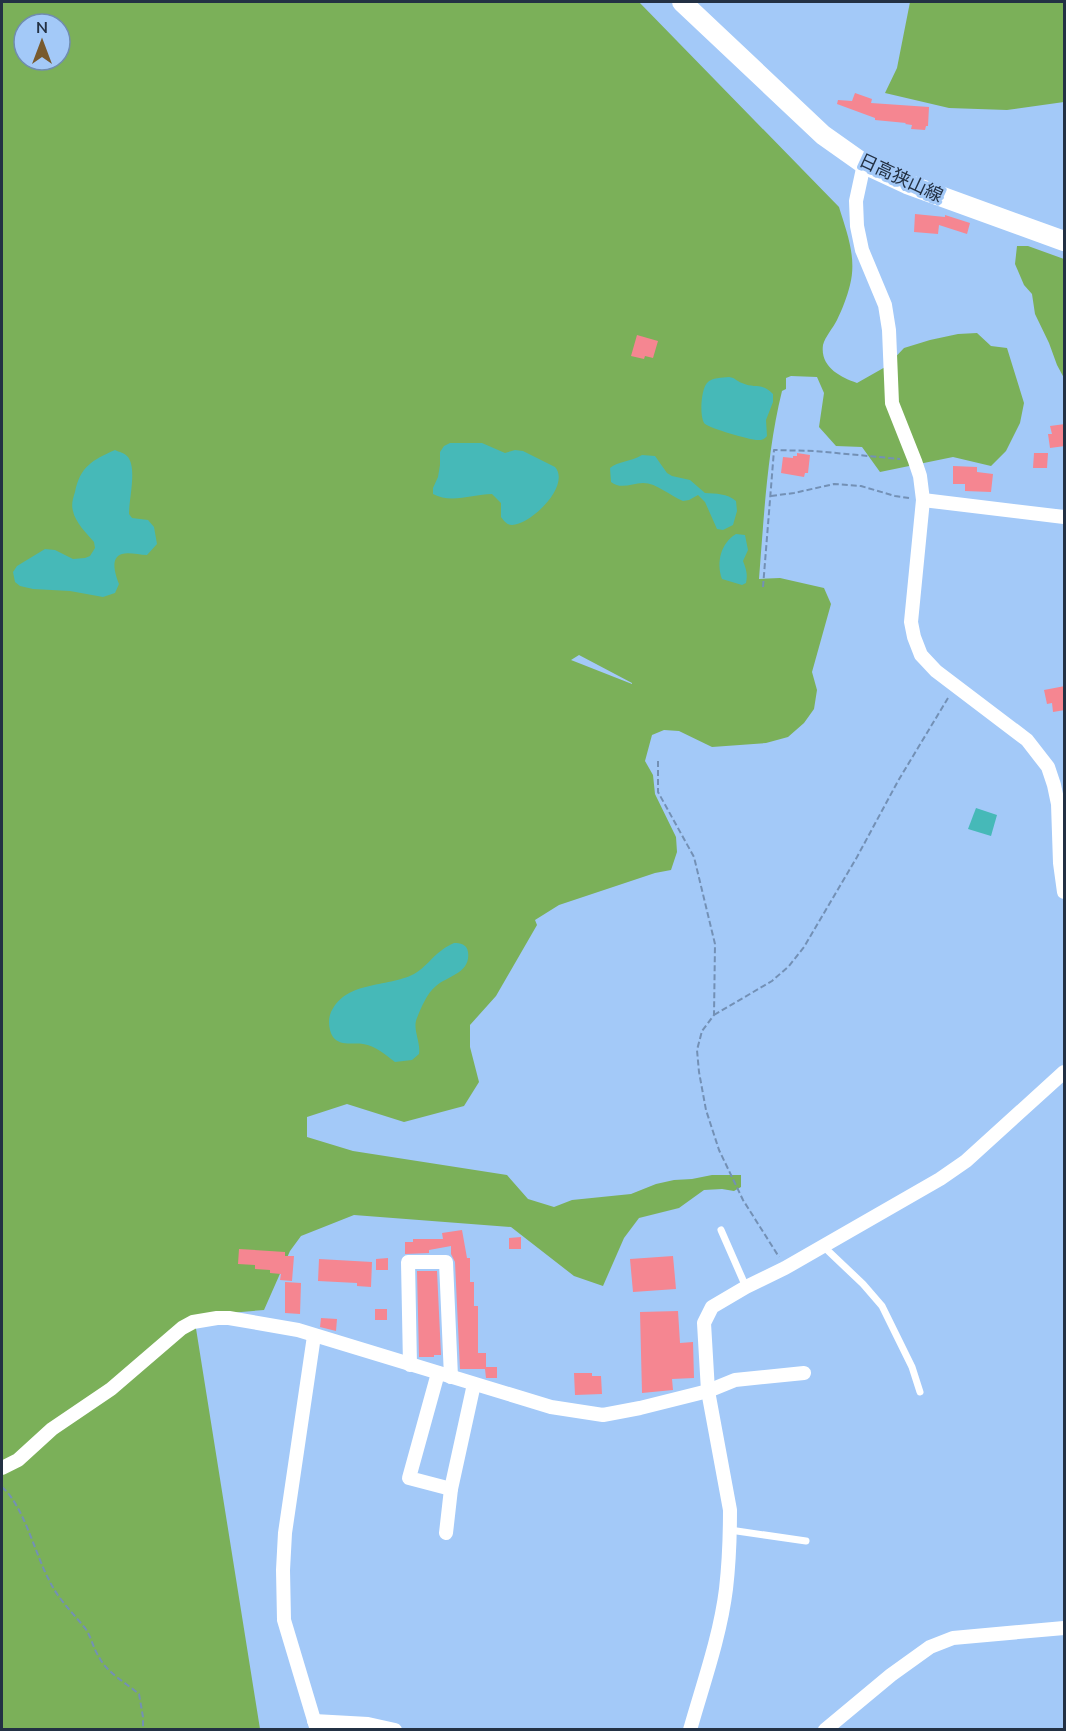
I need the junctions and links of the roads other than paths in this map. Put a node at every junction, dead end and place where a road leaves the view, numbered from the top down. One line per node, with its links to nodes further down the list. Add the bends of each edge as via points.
1 (682, 2): 2 (main road, 日高狭山線, via 823,135)
2 (864, 164): 3 (main road, 日高狭山線, via 907,184); 4 (street, via 856,201 857,226 862,250 885,305 892,403 920,476)
3 (1065, 241)
4 (923, 500): 5 (street); 6 (street, via 911,622 914,637 921,655 936,671 1027,740 1048,767 1058,804)
5 (1065, 517)
6 (1065, 892)
7 (1065, 1072): 9 (street, via 966,1161)
8 (721, 1230): 10 (lane)
9 (823, 1246): 10 (street); 17 (lane, via 882,1306)
10 (746, 1287): 16 (street, via 712,1307 704,1323)
11 (314, 1336): 12 (street); 18 (street, via 229,1318 193,1322 171,1336 111,1389); 24 (street, via 283,1570 284,1620)
12 (410, 1365): 14 (street); 14 (street, via 408,1262 446,1262)
13 (804, 1373): 16 (street, via 735,1380)
14 (444, 1375): 15 (street); 19 (street, via 409,1478)
15 (474, 1384): 16 (street, via 551,1407 603,1414); 19 (street)
16 (708, 1391): 20 (street, via 730,1510)
17 (921, 1392)
18 (2, 1468)
19 (451, 1489): 21 (street)
20 (730, 1530): 22 (lane); 26 (street, via 726,1590)
21 (447, 1533)
22 (806, 1541)
23 (1065, 1628): 27 (street, via 953,1638 930,1647)
24 (315, 1725): 25 (street, via 368,1724)
25 (395, 1730)
26 (690, 1730)
27 (825, 1730)

